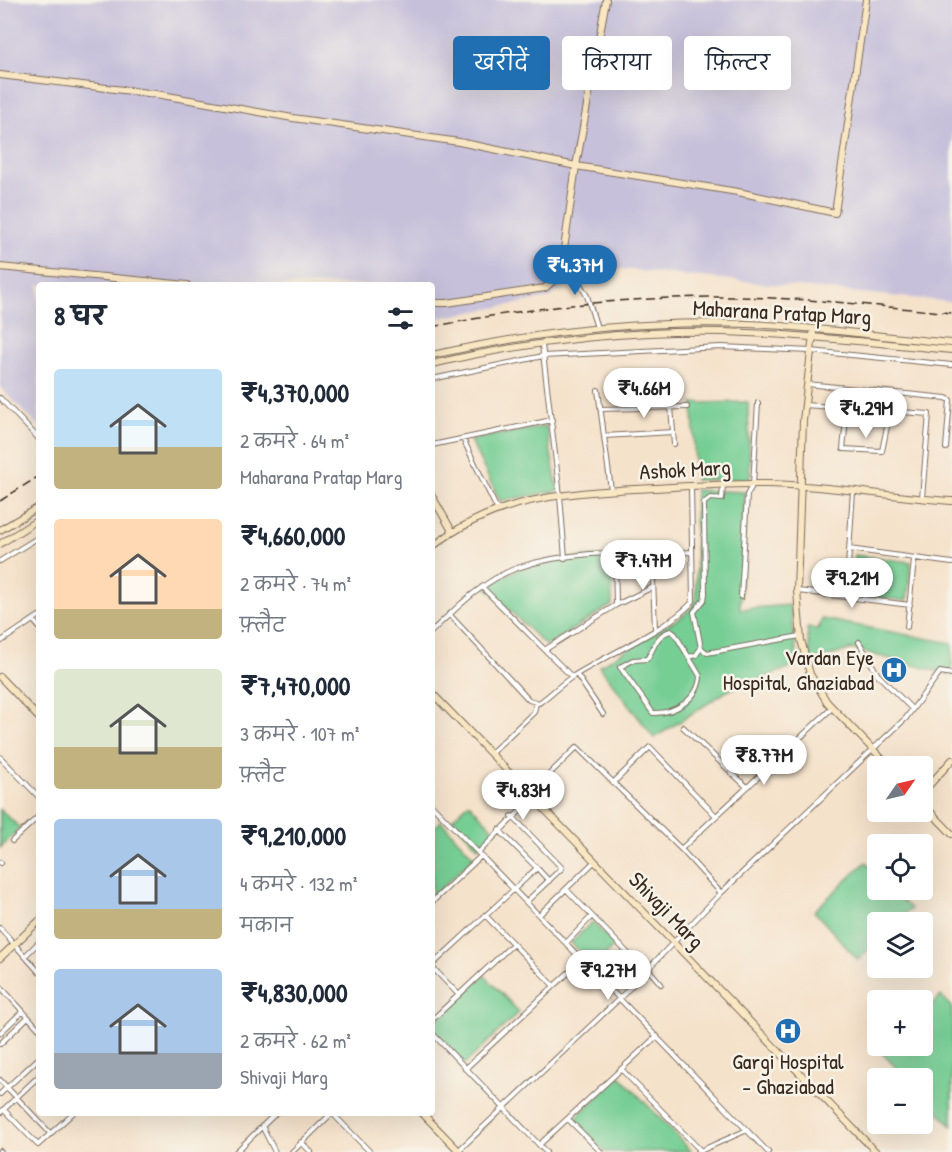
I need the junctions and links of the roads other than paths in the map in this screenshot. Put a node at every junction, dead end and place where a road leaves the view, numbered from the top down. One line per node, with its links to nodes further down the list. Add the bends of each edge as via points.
1 (606, 0): 4 (street)
2 (866, 0): 4 (street, via 835,213 738,192)
3 (0, 75): 4 (street, via 232,106 459,142)
4 (576, 166): 5 (street)
5 (564, 256): 8 (street, via 554,280 545,288); 9 (street, via 587,296)
6 (0, 267): 7 (street)
7 (156, 282)
8 (435, 303)
9 (597, 330): 10 (street, Maharana Pratap Marg, via 709,324); 16 (street, Maharana Pratap Marg)
10 (813, 330): 11 (street); 12 (street, Maharana Pratap Marg)
11 (813, 338): 13 (street, Maharana Pratap Marg, via 747,333 670,334); 14 (street, Maharana Pratap Marg); 15 (street)
12 (952, 343)
13 (542, 345): 17 (street); 18 (street, Maharana Pratap Marg)
14 (952, 350)
15 (810, 351): 17 (street, via 721,347); 19 (street); 21 (street)
16 (435, 354)
17 (543, 356): 20 (street); 31 (street)
18 (435, 363)
19 (952, 365)
20 (435, 378)
21 (807, 384): 25 (street); 38 (street, via 946,398 950,400)
22 (598, 390): 28 (street)
23 (0, 398): 33 (street)
24 (758, 403): 39 (street)
25 (804, 405): 29 (street); 42 (street)
26 (671, 407): 27 (street); 28 (street); 32 (street)
27 (687, 407)
28 (600, 409): 34 (street)
29 (848, 409): 30 (street); 30 (street, via 843,448 882,451)
30 (890, 412): 46 (street, via 929,414)
31 (552, 420): 35 (street); 45 (street)
32 (673, 432): 34 (street); 37 (street)
33 (36, 436)
34 (604, 436): 43 (street)
35 (463, 439): 36 (street); 50 (street)
36 (435, 444)
37 (674, 444)
38 (946, 448)
39 (753, 484): 40 (street, Ashok Marg); 42 (street, Ashok Marg); 68 (street, via 747,495)
40 (723, 485): 41 (street, Ashok Marg); 82 (street, via 722,499 710,498 704,503 705,594 694,612)
41 (691, 486): 43 (street, Ashok Marg); 59 (street)
42 (800, 486): 44 (street, Ashok Marg); 67 (street)
43 (611, 491): 45 (street, Ashok Marg)
44 (853, 491): 46 (street, Ashok Marg); 57 (street)
45 (560, 496): 50 (street, Ashok Marg, via 534,498); 61 (street)
46 (922, 499): 48 (street, Ashok Marg)
47 (435, 501): 53 (street)
48 (952, 501)
49 (36, 509): 52 (street)
50 (497, 509): 53 (street, Ashok Marg)
51 (36, 521): 55 (street)
52 (0, 530)
53 (452, 531): 56 (street, Ashok Marg)
54 (36, 539): 63 (street)
55 (0, 544)
56 (435, 545)
57 (849, 549): 62 (street); 69 (street)
58 (615, 552): 60 (street); 61 (street); 70 (street)
59 (692, 552): 60 (street); 78 (street, via 693,601)
60 (652, 553): 66 (street)
61 (565, 558): 65 (street, via 517,568)
62 (914, 560): 64 (street); 71 (street)
63 (0, 561)
64 (952, 563)
65 (482, 587): 72 (street); 83 (street)
66 (653, 587): 70 (street); 78 (street)
67 (797, 591): 69 (street); 79 (street)
68 (741, 597)
69 (846, 597): 71 (street)
70 (616, 605): 83 (street)
71 (910, 605): 76 (street)
72 (449, 614): 77 (street); 89 (street)
73 (36, 618): 74 (street)
74 (33, 620): 75 (street); 80 (street)
75 (36, 624)
76 (906, 627)
77 (435, 628)
78 (655, 629): 86 (street)
79 (800, 636): 82 (street, via 707,652); 90 (street, via 810,674)
80 (0, 642)
81 (859, 642): 91 (street, via 878,675)
82 (701, 648): 84 (street)
83 (546, 649): 86 (street)
84 (689, 657): 84 (street, via 700,676 696,693 684,704 661,714 653,713 620,667 633,660 647,659 656,640 670,631)
85 (952, 674): 91 (street, via 940,672)
86 (574, 676): 89 (street); 92 (street)
87 (0, 677): 93 (street)
88 (435, 696): 96 (street, Shivaji Marg)
89 (536, 703): 96 (street, via 534,712)
90 (832, 708): 95 (street); 102 (street)
91 (912, 709): 95 (street)
92 (603, 714)
93 (36, 715)
94 (683, 727): 102 (street)
95 (874, 750): 97 (street); 120 (street)
96 (490, 754): 104 (street, Shivaji Marg)
97 (880, 756)
98 (0, 757): 103 (street)
99 (952, 760): 100 (street)
100 (933, 781)
101 (613, 783): 104 (street, via 577,747); 108 (street, via 650,747); 113 (street)
102 (747, 787): 108 (street)
103 (36, 794)
104 (531, 796): 107 (street); 115 (street, Shivaji Marg)
105 (435, 808): 114 (street)
106 (933, 814): 111 (street)
107 (512, 816): 110 (street); 117 (street, via 562,868)
108 (716, 816): 113 (street)
109 (36, 819): 112 (street)
110 (499, 830): 114 (street); 116 (street)
111 (952, 834)
112 (12, 841)
113 (681, 849): 120 (street)
114 (480, 854): 118 (street); 121 (street)
115 (595, 861): 119 (street); 129 (street, Shivaji Marg)
116 (537, 868): 117 (street); 118 (street)
117 (549, 881): 122 (street)
118 (513, 888): 122 (street); 123 (street)
119 (566, 889): 124 (street); 125 (street)
120 (721, 893): 129 (street)
121 (435, 899)
122 (526, 902): 124 (street)
123 (485, 915): 131 (street); 136 (street)
124 (539, 915): 128 (street)
125 (592, 916): 128 (street); 139 (street)
126 (36, 924): 130 (street)
127 (0, 928): 130 (street)
128 (566, 943): 135 (street)
129 (675, 943): 139 (street); 184 (street, Shivaji Marg)
130 (14, 944): 133 (street); 134 (street)
131 (513, 944): 142 (street); 143 (street)
132 (36, 945): 133 (street)
133 (25, 956): 137 (street)
134 (0, 958)
135 (582, 960): 142 (street); 144 (street)
136 (435, 963)
137 (36, 969)
138 (435, 969): 143 (street)
139 (647, 971): 140 (street); 144 (street)
140 (661, 984)
141 (0, 986): 145 (street)
142 (554, 986): 154 (street)
143 (459, 995): 147 (street)
144 (620, 998): 151 (street); 161 (street)
145 (23, 1011): 146 (street); 149 (street)
146 (28, 1017): 148 (street); 152 (street)
147 (435, 1017)
148 (36, 1026)
149 (0, 1033)
150 (435, 1036): 154 (street)
151 (657, 1036): 155 (street); 170 (street)
152 (0, 1044)
153 (36, 1061): 158 (street)
154 (465, 1069): 161 (street)
155 (621, 1069): 168 (street); 174 (street)
156 (0, 1080): 158 (street)
157 (36, 1080): 160 (street)
158 (7, 1088): 159 (street); 160 (street)
159 (0, 1094)
160 (16, 1098): 162 (street); 171 (street)
161 (504, 1108): 173 (street); 180 (street)
162 (2, 1112): 171 (street, via 38,1145)
163 (68, 1116): 171 (street)
164 (273, 1116): 169 (street)
165 (329, 1116): 172 (street)
166 (335, 1116): 179 (street)
167 (425, 1116): 180 (street)
168 (568, 1119): 173 (street); 182 (street)
169 (262, 1126): 175 (street); 176 (street)
170 (747, 1130): 174 (street); 183 (street)
171 (51, 1134)
172 (302, 1142): 177 (street); 178 (street)
173 (539, 1145): 181 (street)
174 (700, 1151)
175 (236, 1152)
176 (275, 1152)
177 (292, 1152)
178 (311, 1152)
179 (370, 1152)
180 (459, 1152)
181 (546, 1152)
182 (601, 1152)
183 (768, 1152)
184 (876, 1152)

